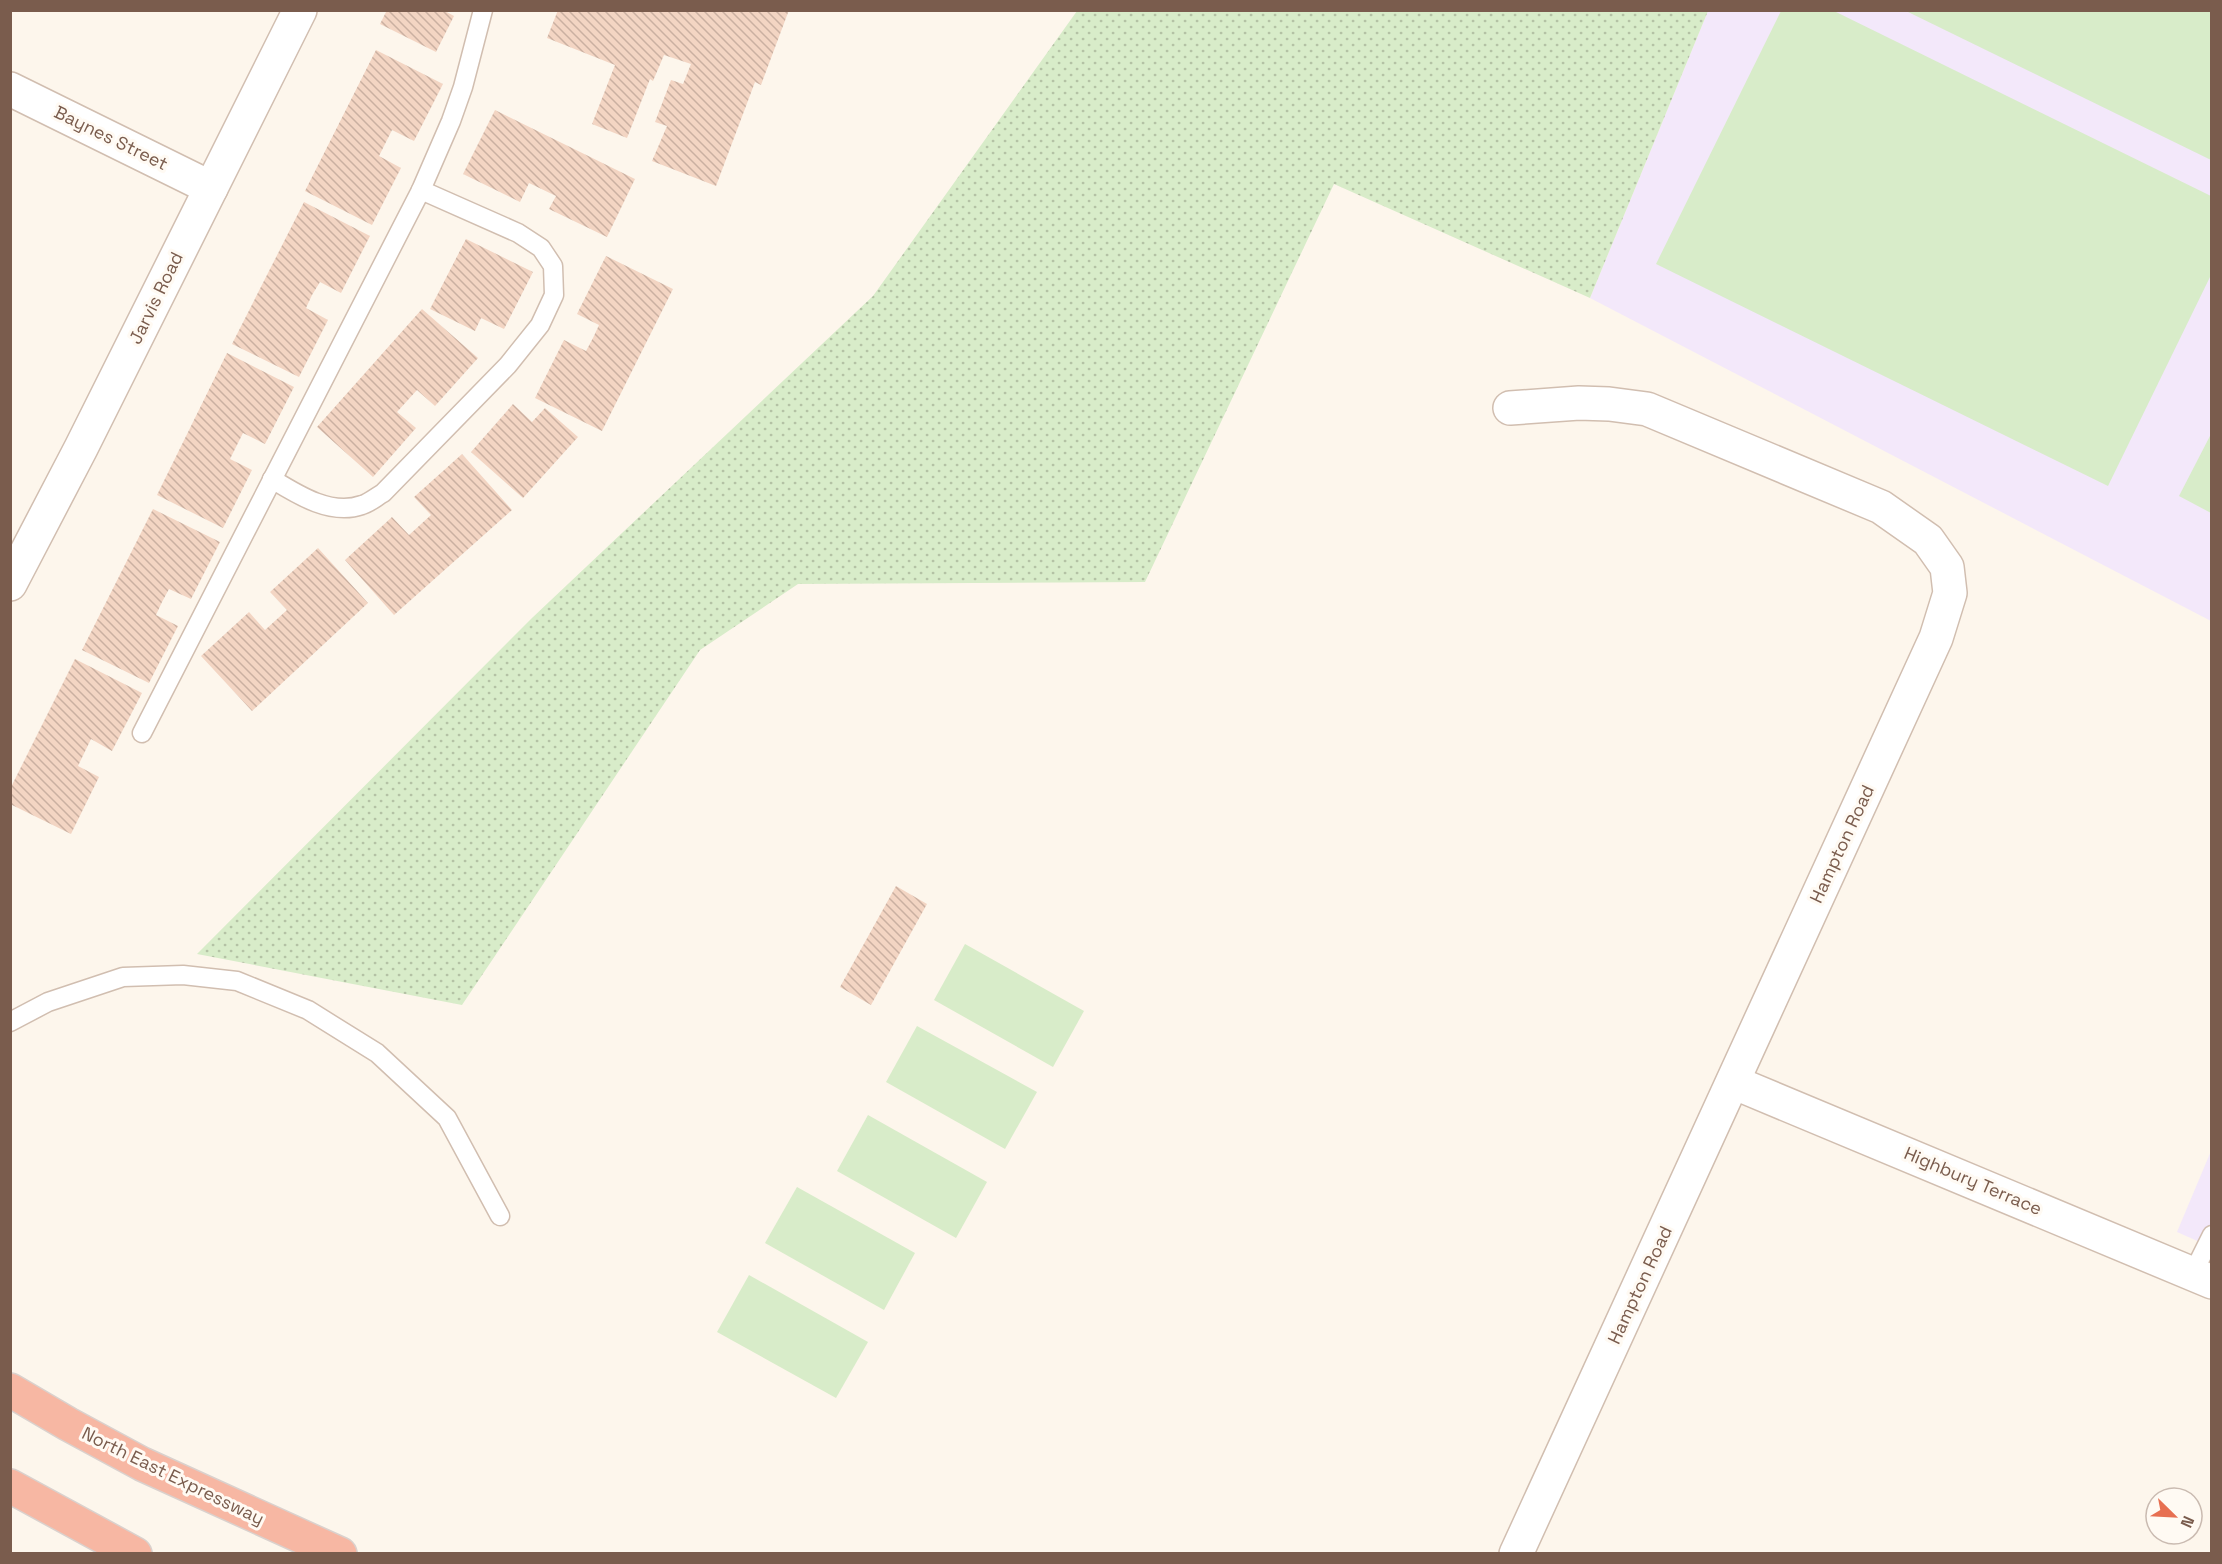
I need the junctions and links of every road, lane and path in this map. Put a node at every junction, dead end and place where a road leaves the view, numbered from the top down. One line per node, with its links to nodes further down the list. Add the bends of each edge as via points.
1 (300, 10): 4 (street, Jarvis Road)
2 (483, 10): 5 (lane, via 454,113)
3 (10, 89): 4 (street, Baynes Street)
4 (211, 188): 8 (street, Jarvis Road)
5 (421, 190): 7 (lane); 7 (lane, via 518,233 541,248 553,266 554,295 540,325 508,366 382,493 363,505 345,509 316,503)
6 (1510, 408): 11 (street, Hampton Road, via 1579,403 1647,409 1881,507 1928,540 1947,567 1950,593 1936,638)
7 (272, 479): 9 (lane)
8 (10, 584)
9 (142, 733)
10 (10, 1022): 12 (lane, via 48,1002 123,977 183,975 237,981 308,1010 378,1053 447,1118)
11 (1733, 1082): 14 (street, Highbury Terrace); 19 (street, Hampton Road)
12 (500, 1216)
13 (2211, 1235): 14 (lane)
14 (2202, 1277)
15 (10, 1390): 18 (highway, North East Expressway, via 142,1464)
16 (10, 1486): 17 (highway)
17 (135, 1554)
18 (340, 1554)
19 (1516, 1554)

